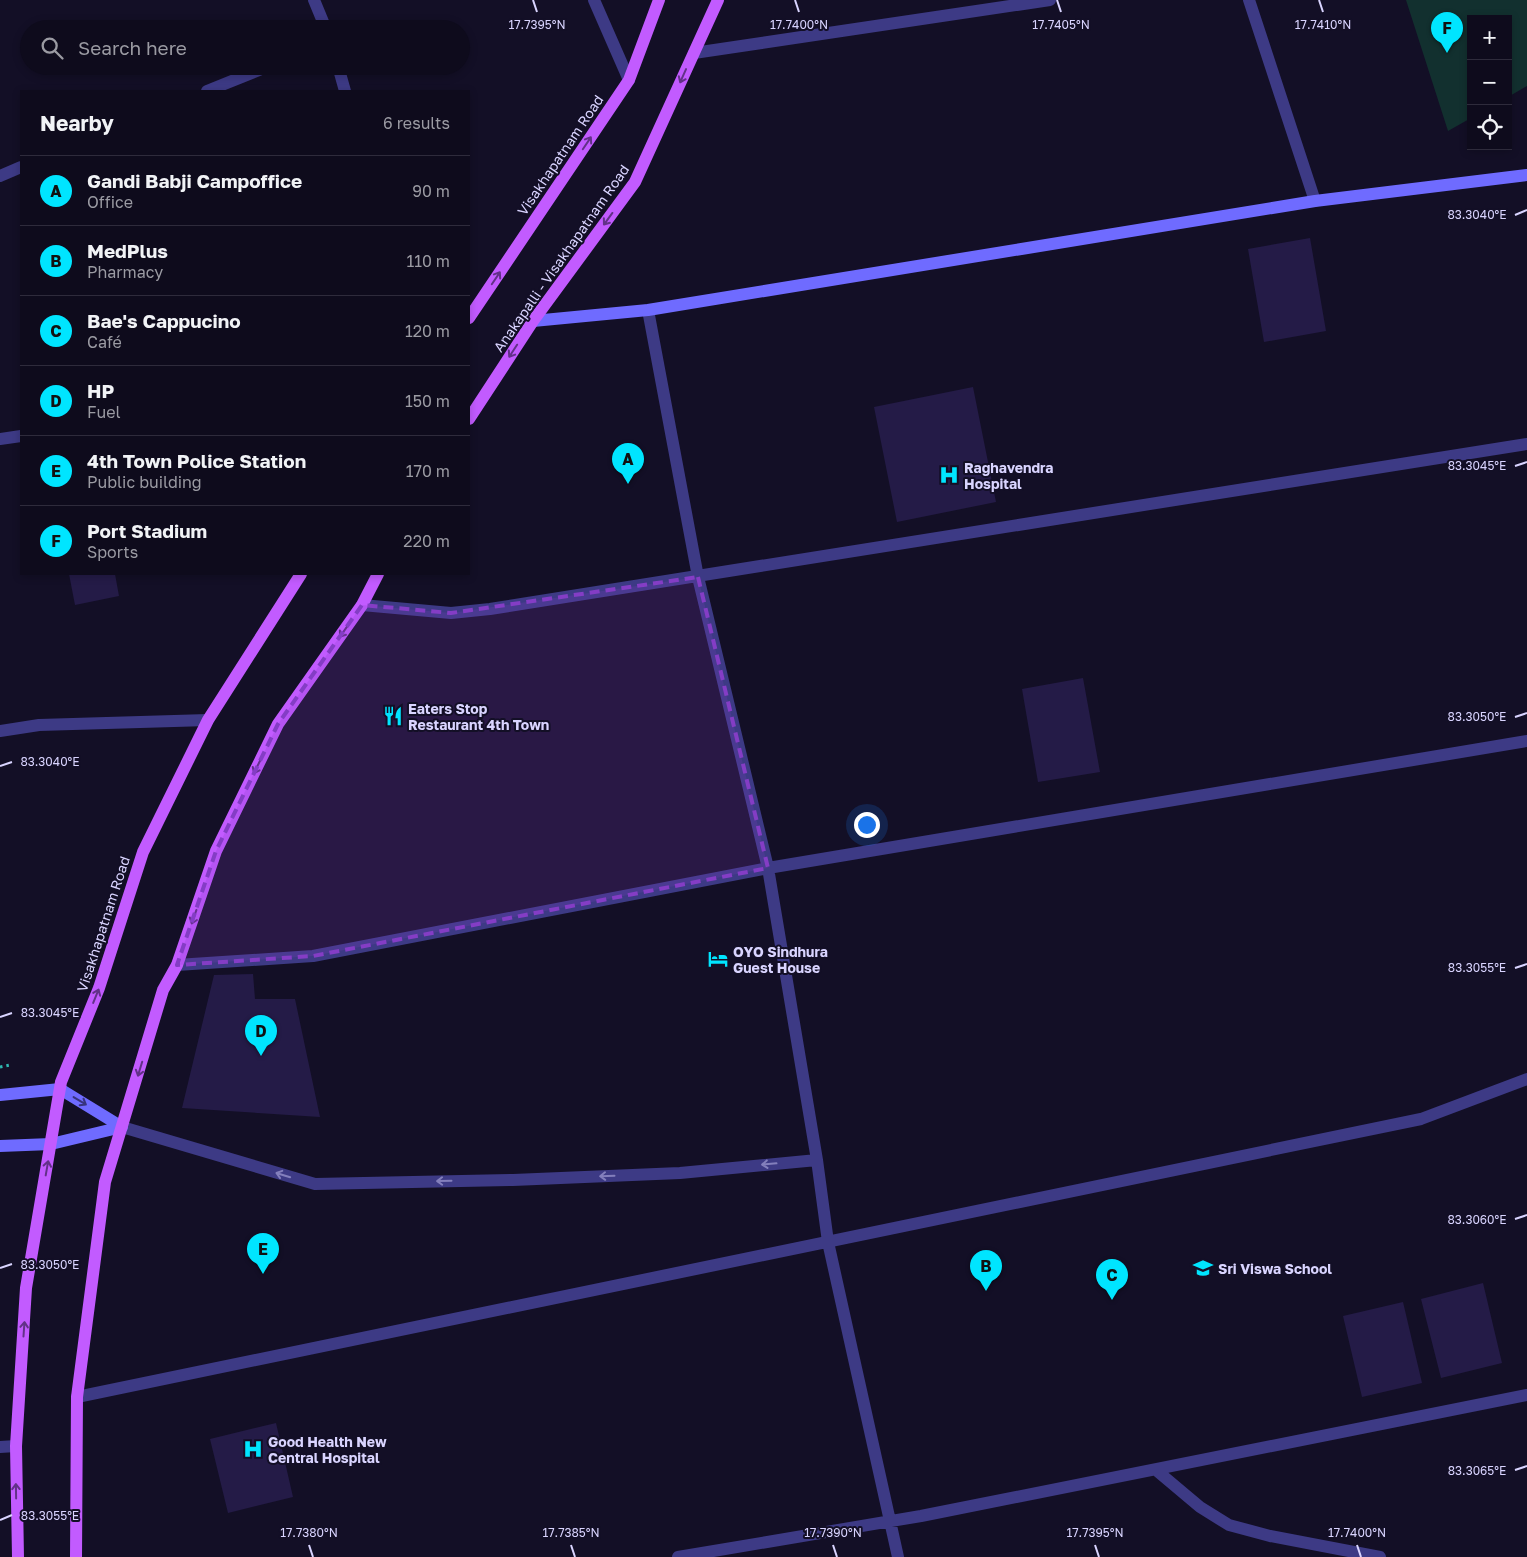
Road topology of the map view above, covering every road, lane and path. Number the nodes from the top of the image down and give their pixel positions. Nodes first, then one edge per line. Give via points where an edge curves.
1 (314, 0) edge
2 (594, 0) edge
3 (659, 0) edge
4 (718, 0) edge
5 (1050, 0) edge
6 (1249, 0) edge
7 (322, 20) edge
8 (694, 53) junction
9 (247, 75) edge
10 (341, 75) edge
11 (629, 80) junction
12 (209, 90) edge
13 (345, 90) edge
14 (20, 167) edge
15 (1527, 175) edge
16 (0, 176) edge
17 (1315, 201) junction
18 (648, 310) junction
19 (470, 317) edge
20 (533, 320) junction
21 (470, 417) edge
22 (20, 436) edge
23 (0, 439) edge
24 (1527, 444) edge
25 (300, 575) edge
26 (377, 575) edge
27 (698, 577) junction
28 (362, 605) junction
29 (208, 720) junction
30 (0, 731) edge
31 (1527, 741) edge
32 (768, 868) junction
33 (177, 965) junction
34 (10, 1065) dead end
35 (0, 1068) edge
36 (1527, 1079) edge
37 (60, 1089) junction
38 (0, 1095) edge
39 (122, 1127) junction
40 (50, 1144) junction
41 (0, 1146) edge
42 (817, 1160) junction
43 (828, 1242) junction
44 (1527, 1395) edge
45 (77, 1397) junction
46 (16, 1446) junction
47 (0, 1447) edge
48 (1156, 1470) junction
49 (891, 1520) junction
50 (18, 1557) edge
51 (76, 1557) edge
52 (678, 1557) edge
53 (898, 1557) edge
54 (1380, 1557) edge

1 - 7 street
2 - 11 street
3 - 11 main road, Visakhapatnam Road
4 - 8 main road, Anakapalli - Visakhapatnam Road
5 - 8 street
6 - 17 street
8 -> 20 main road, Anakapalli - Visakhapatnam Road via 635,182
9 - 12 street
10 - 13 street
19 -> 11 main road, Visakhapatnam Road
14 - 16 street
15 - 17 main road
17 - 18 main road
18 - 20 main road
18 - 27 street
20 -> 21 main road, Anakapalli - Visakhapatnam Road
22 - 23 street
24 - 27 street
25 - 29 main road, Visakhapatnam Road
26 - 28 main road
27 - 28 street via 490,609 451,612
27 - 32 street
28 -> 33 main road via 278,724 216,851
29 - 30 street via 39,725
37 -> 29 main road, Visakhapatnam Road via 99,988 142,852
31 - 32 street
32 - 33 street via 313,956
32 - 42 street
33 -> 39 main road via 163,990
34 - 35 path
36 - 43 street via 1421,1119
37 - 38 main road
37 -> 39 main road
37 - 40 main road, Visakhapatnam Road
39 - 40 main road
42 -> 39 street via 680,1173 315,1184
39 - 45 main road via 105,1182
40 - 41 main road
46 -> 40 main road, Visakhapatnam Road via 26,1288
42 - 43 street
43 - 45 street
43 - 49 street
44 - 48 street
45 - 51 main road
46 - 47 street
50 -> 46 main road, Visakhapatnam Road
48 - 49 street
48 - 54 street via 1200,1507 1229,1525
49 - 52 street
49 - 53 street

